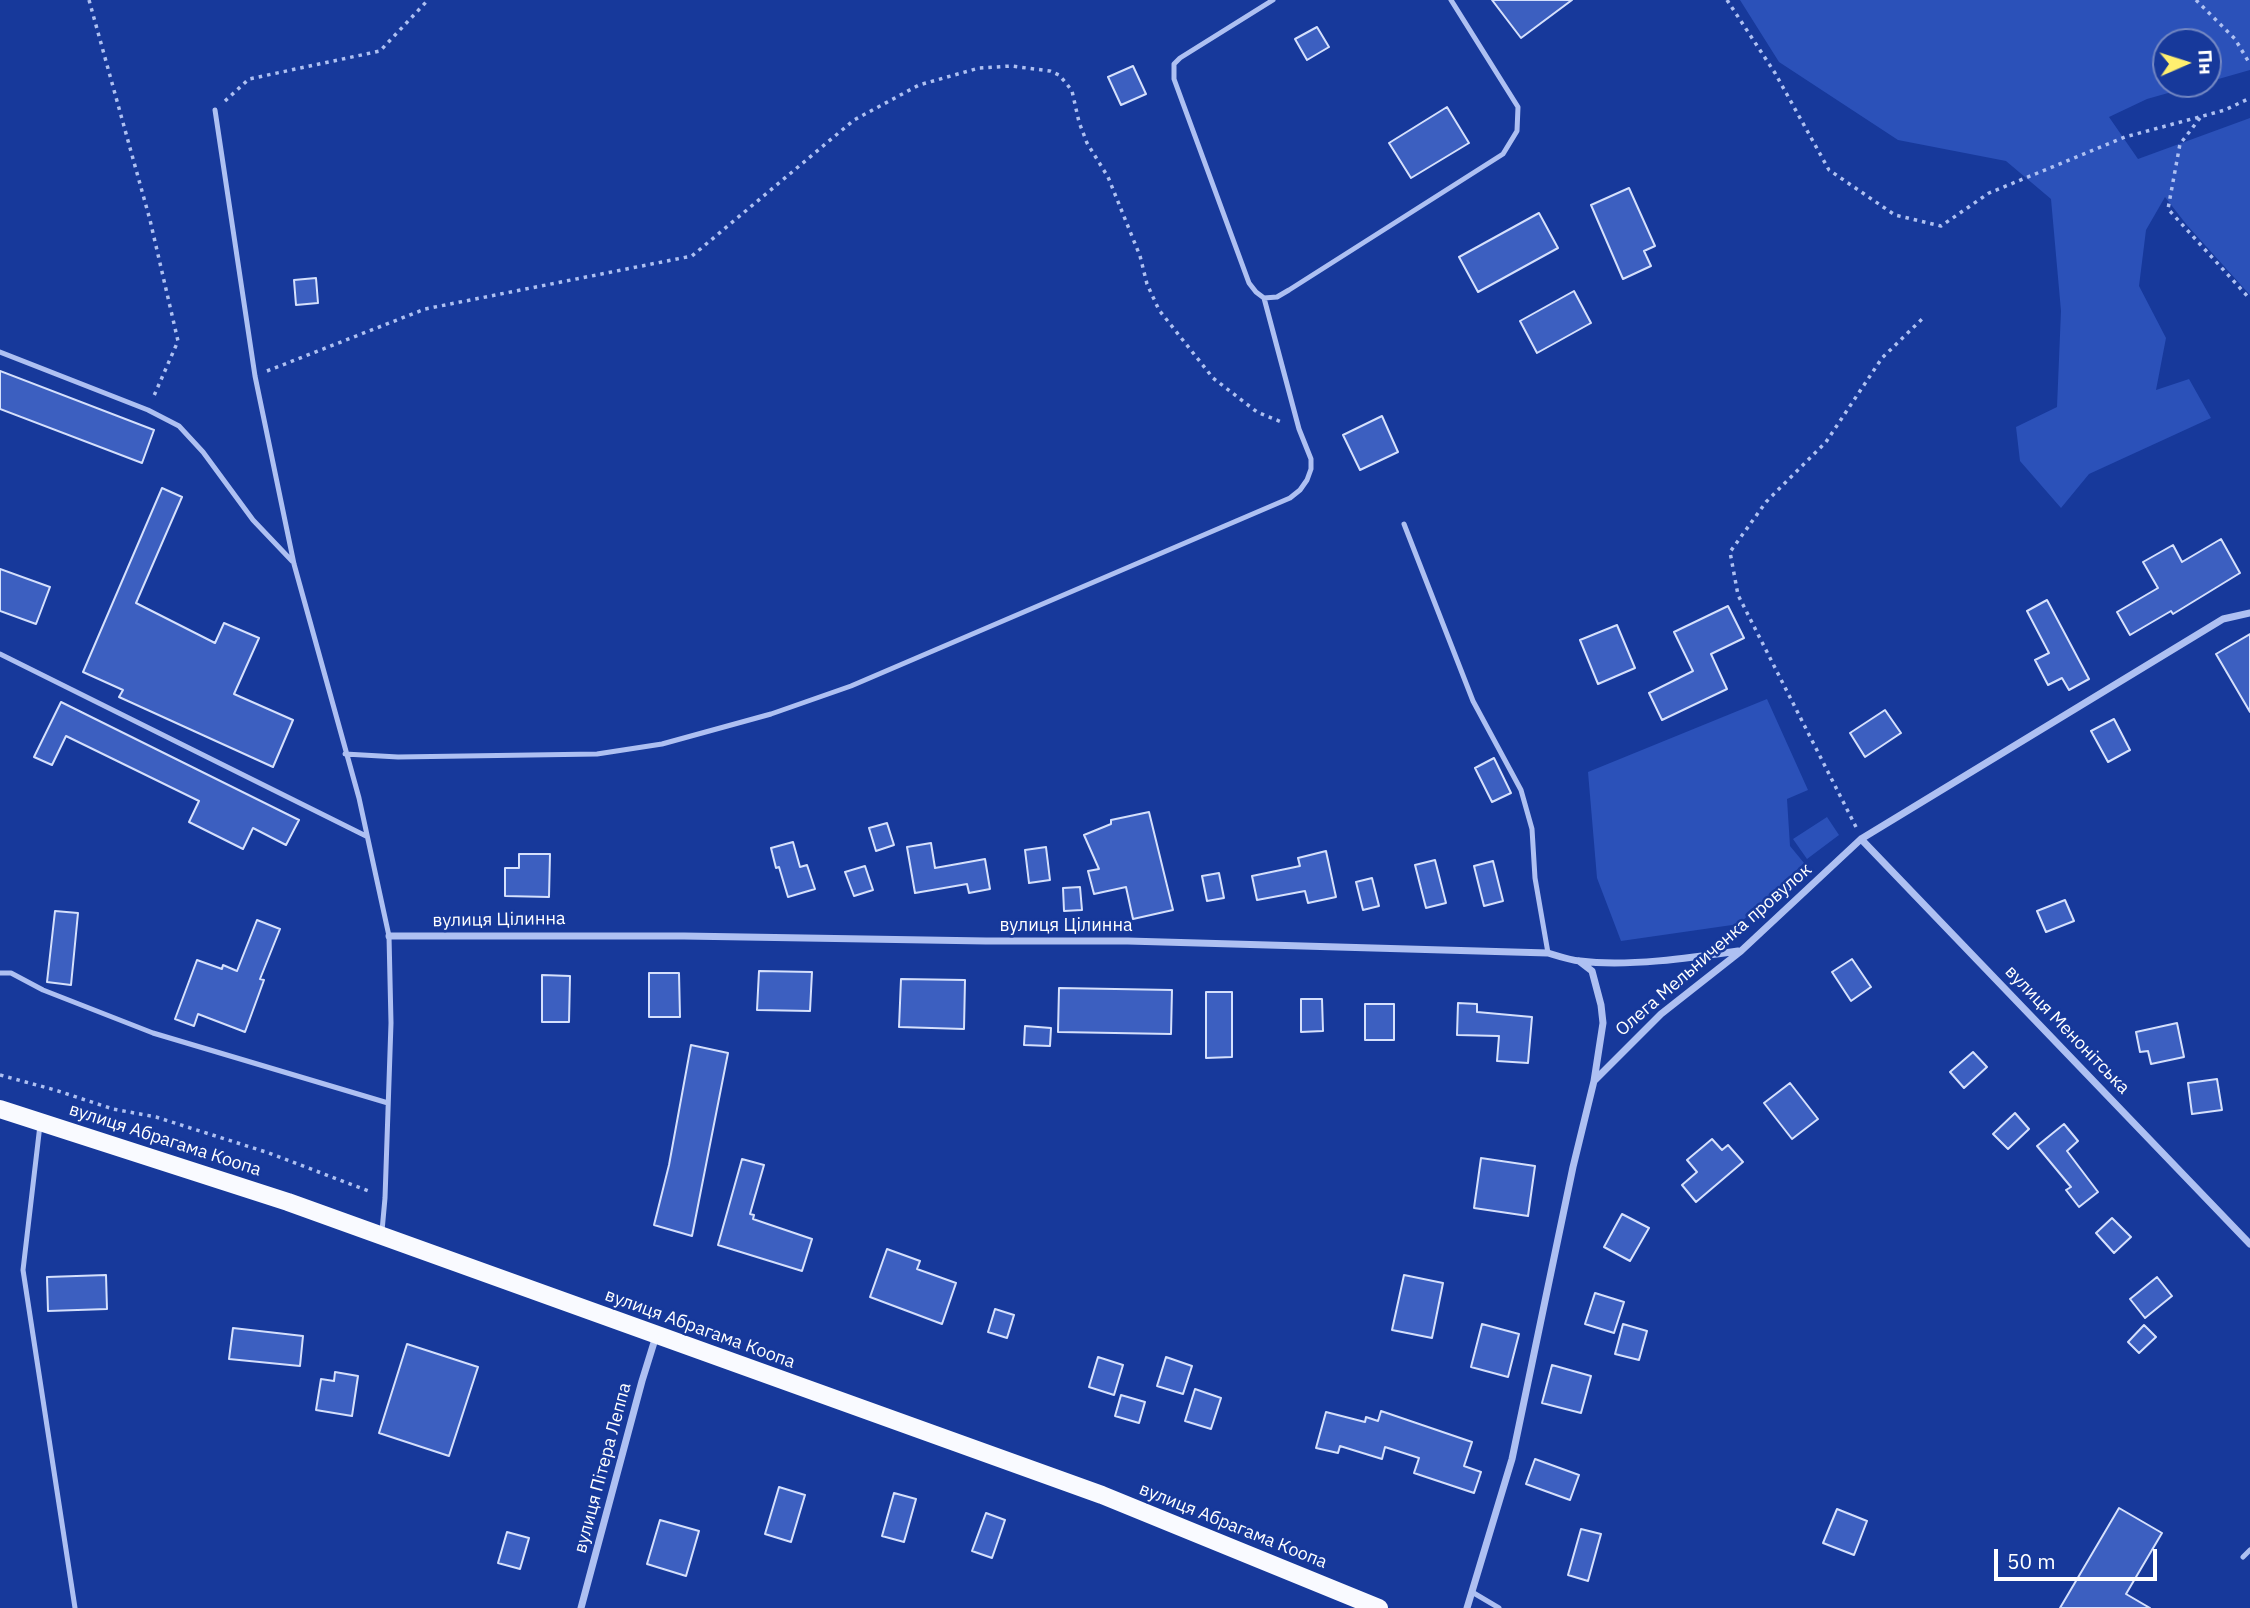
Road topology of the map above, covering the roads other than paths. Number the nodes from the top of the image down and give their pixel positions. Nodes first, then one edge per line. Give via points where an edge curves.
1 (1273, 0) edge
2 (1451, 0) edge
3 (215, 110) road end
4 (1264, 298) junction
5 (0, 352) edge
6 (1404, 524) dead end
7 (294, 564) junction
8 (2250, 612) edge
9 (0, 654) edge
10 (345, 754) junction
11 (366, 836) junction
12 (1861, 839) junction
13 (389, 936) junction
14 (1741, 951) junction
15 (1548, 953) junction
16 (1579, 961) junction
17 (0, 973) edge
18 (1594, 1081) junction
19 (388, 1103) junction
20 (0, 1109) edge
21 (41, 1122) junction
22 (381, 1237) junction
23 (2250, 1244) edge
24 (656, 1336) junction
25 (2250, 1550) edge
26 (2244, 1557) dead end
27 (1472, 1592) junction
28 (75, 1608) edge
29 (582, 1608) edge
30 (1378, 1608) edge
31 (1467, 1608) edge
32 (1499, 1608) edge

1 - 4 lane via 1174,64 1174,79 1250,283
2 - 4 lane via 1518,107 1517,131 1503,154 1289,290
3 - 7 lane via 255,376
4 - 10 lane via 1311,459 1300,490 1290,498 851,686 662,744 597,754
5 - 7 lane via 179,425 253,520
6 - 15 lane via 1473,701 1521,790 1532,830
7 - 10 lane
8 - 12 street, Олега Мельниченка провулок via 2222,620
9 - 11 lane
10 - 11 lane
11 - 13 lane
12 - 14 street, Олега Мельниченка провулок
12 - 23 street, вулиця Менонітська
13 - 15 street, вулиця Цілинна via 1128,941
13 - 19 lane
14 - 16 street, вулиця Цілинна via 1621,962
14 - 18 street, Олега Мельниченка провулок via 1661,1014
15 - 16 street, вулиця Цілинна
16 - 18 street via 1592,971 1601,1005 1603,1023
17 - 19 lane via 11,973 153,1033
18 - 27 street via 1512,1459
19 - 22 lane
20 - 21 main road, вулиця Абрагама Коопа
21 - 22 main road, вулиця Абрагама Коопа
21 - 28 lane via 23,1270
22 - 24 main road, вулиця Абрагама Коопа
24 - 29 street, вулиця Пітера Леппа
24 - 30 main road, вулиця Абрагама Коопа via 1102,1495
25 - 26 lane
27 - 31 street
27 - 32 lane

